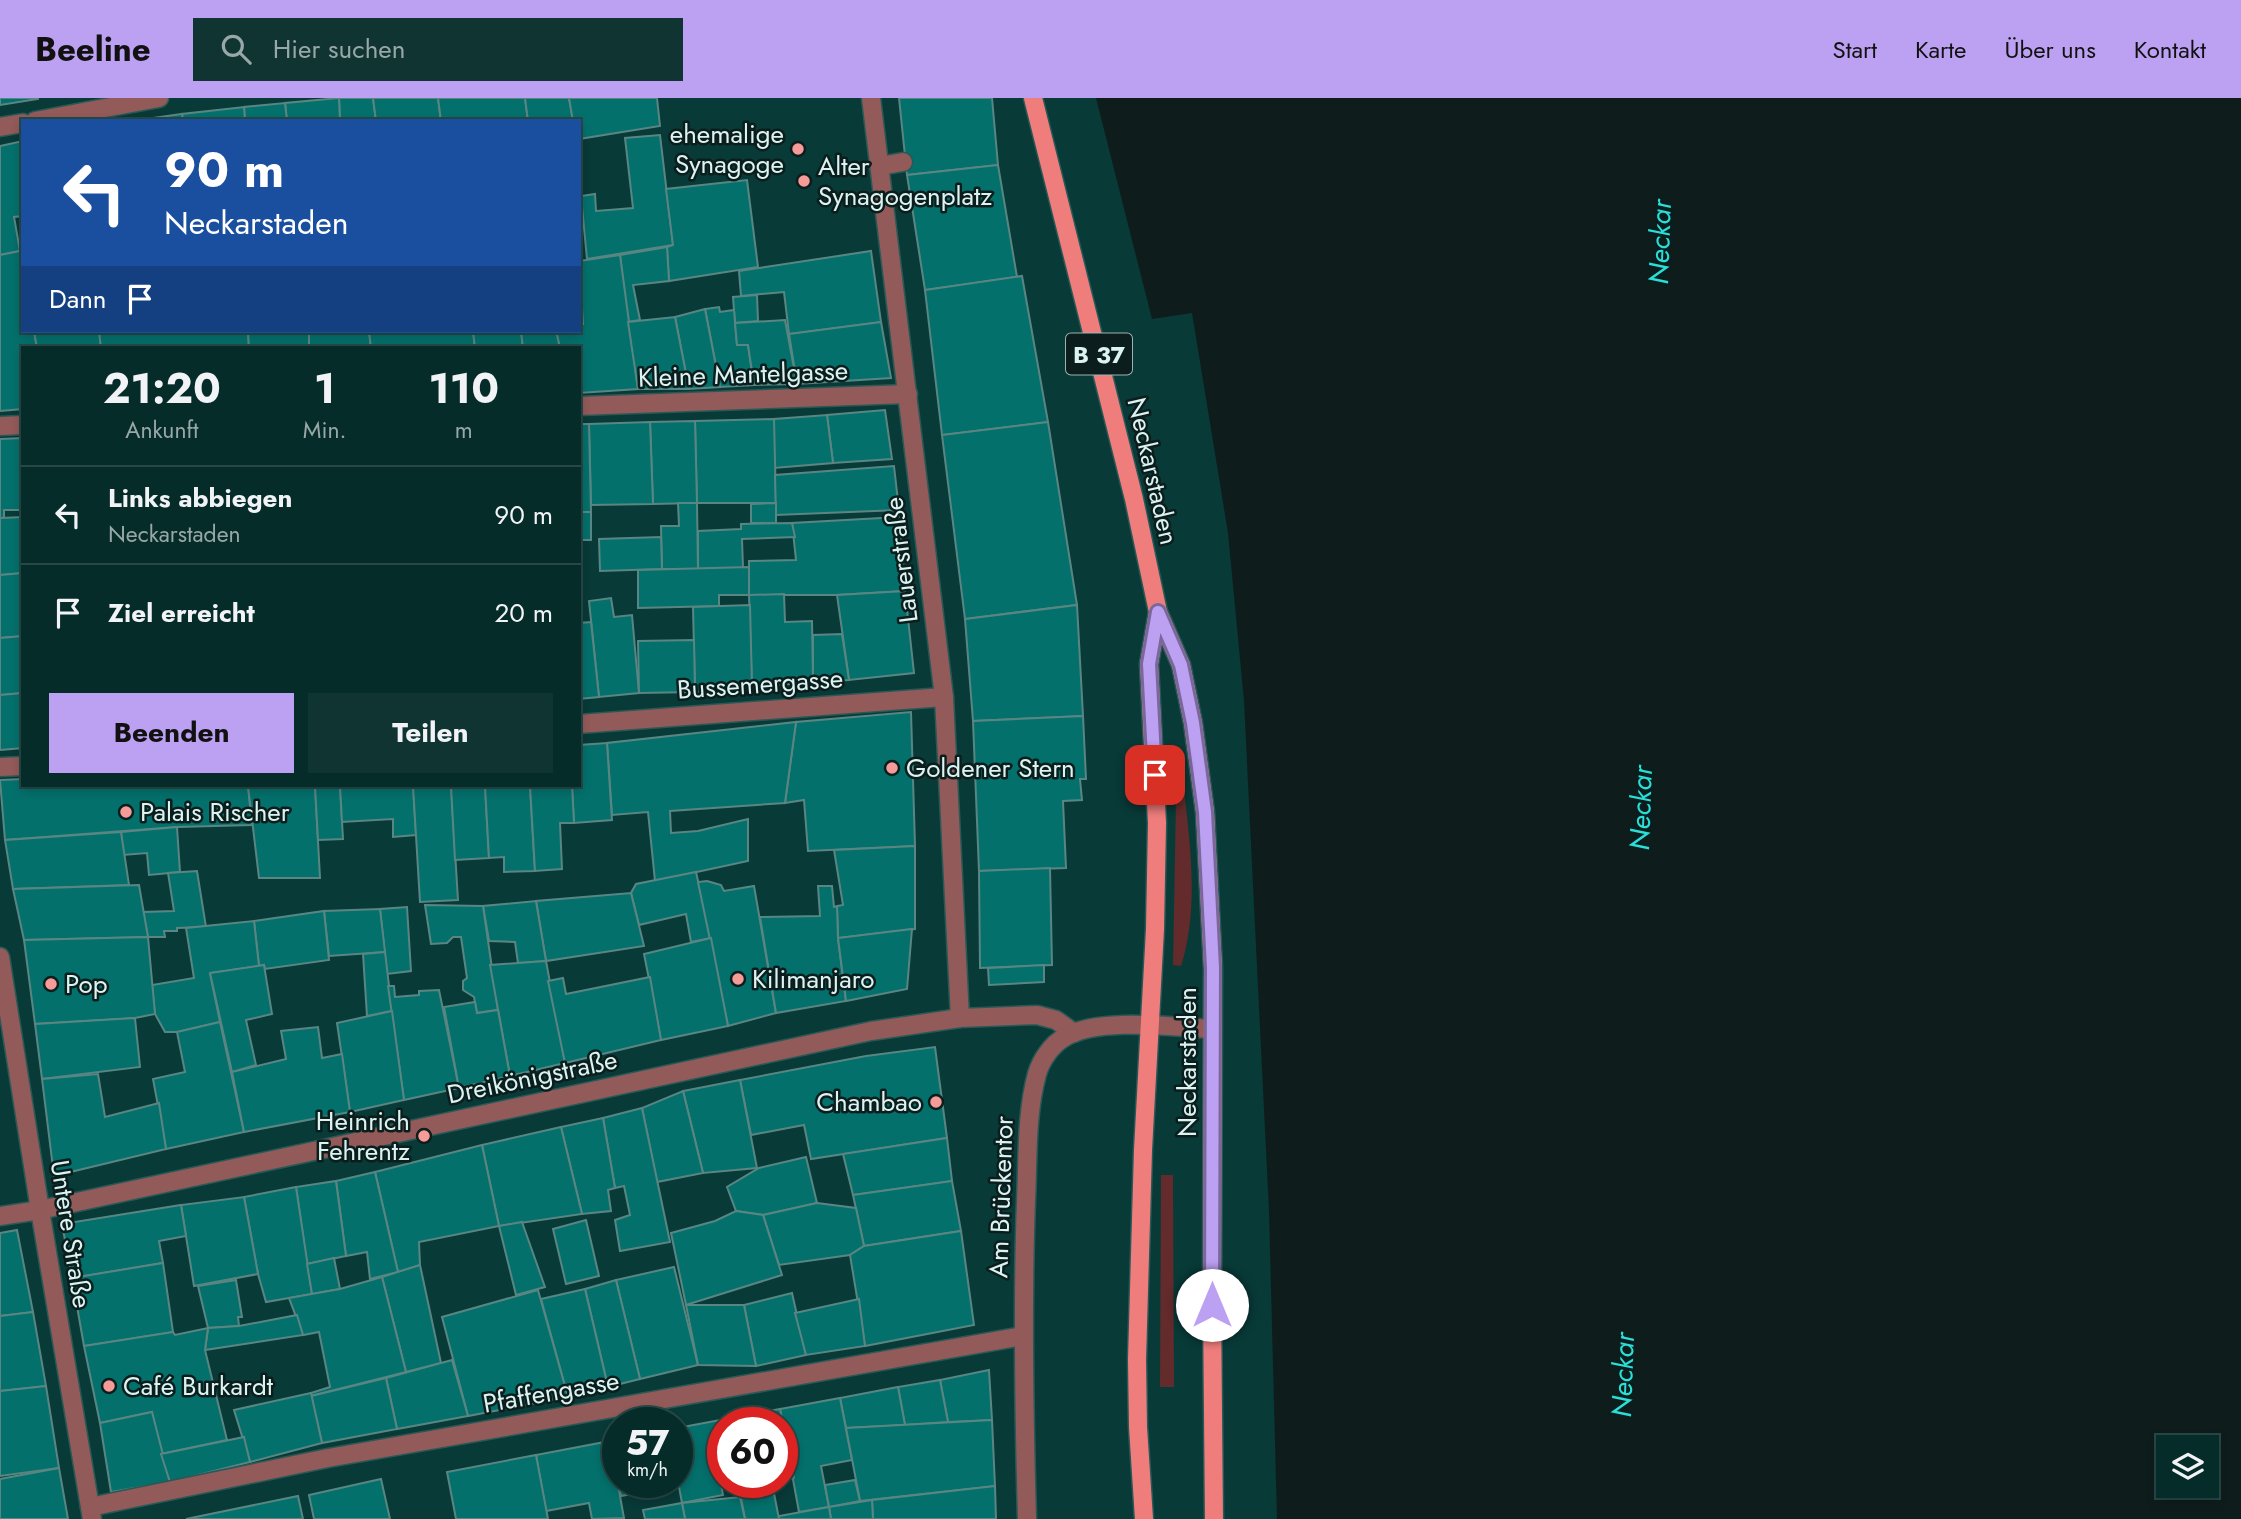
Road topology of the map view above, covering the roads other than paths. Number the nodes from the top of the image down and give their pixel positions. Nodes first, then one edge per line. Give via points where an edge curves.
1 (159, 98) edge
2 (871, 98) edge
3 (1033, 98) edge
4 (46, 119) edge
5 (21, 123) edge
6 (0, 127) edge
7 (903, 162) dead end
8 (880, 166) junction
9 (908, 394) junction
10 (581, 406) edge
11 (21, 425) edge
12 (0, 426) edge
13 (1158, 612) junction
14 (944, 697) junction
15 (581, 724) edge
16 (21, 766) edge
17 (0, 767) edge
18 (0, 957) edge
19 (960, 1018) junction
20 (1149, 1026) junction
21 (1212, 1029) junction
22 (1074, 1032) junction
23 (40, 1210) junction
24 (0, 1216) edge
25 (1023, 1336) junction
26 (91, 1513) edge
27 (1027, 1519) edge
28 (1144, 1519) edge
29 (1214, 1519) edge

1 - 4 street
2 - 8 street, Lauerstraße
3 - 13 main road, Neckarstaden / B 37
5 - 6 street
7 - 8 street
8 - 9 street, Lauerstraße
9 - 10 street, Kleine Mantelgasse
9 - 14 street, Lauerstraße
11 - 12 street
13 - 20 main road, Neckarstaden / B 37 via 1149,664 1157,823
13 - 21 main road, Neckarstaden / B 37 via 1181,665 1205,812
14 - 15 street, Bussemergasse
14 - 19 street, Lauerstraße
16 - 17 street
18 - 23 street, Untere Straße
19 - 22 street, Dreikönigstraße via 1038,1015
19 - 23 street, Dreikönigstraße via 871,1031
20 - 21 street
20 - 22 street
20 - 28 main road, Neckarstaden / B 37 via 1138,1360
21 - 29 main road, Neckarstaden / B 37
22 - 25 street, Am Brückentor via 1045,1057 1032,1094
23 - 24 street, Dreikönigstraße
23 - 26 street, Untere Straße
25 - 26 street, Pfaffengasse via 328,1458
25 - 27 street, Am Brückentor

